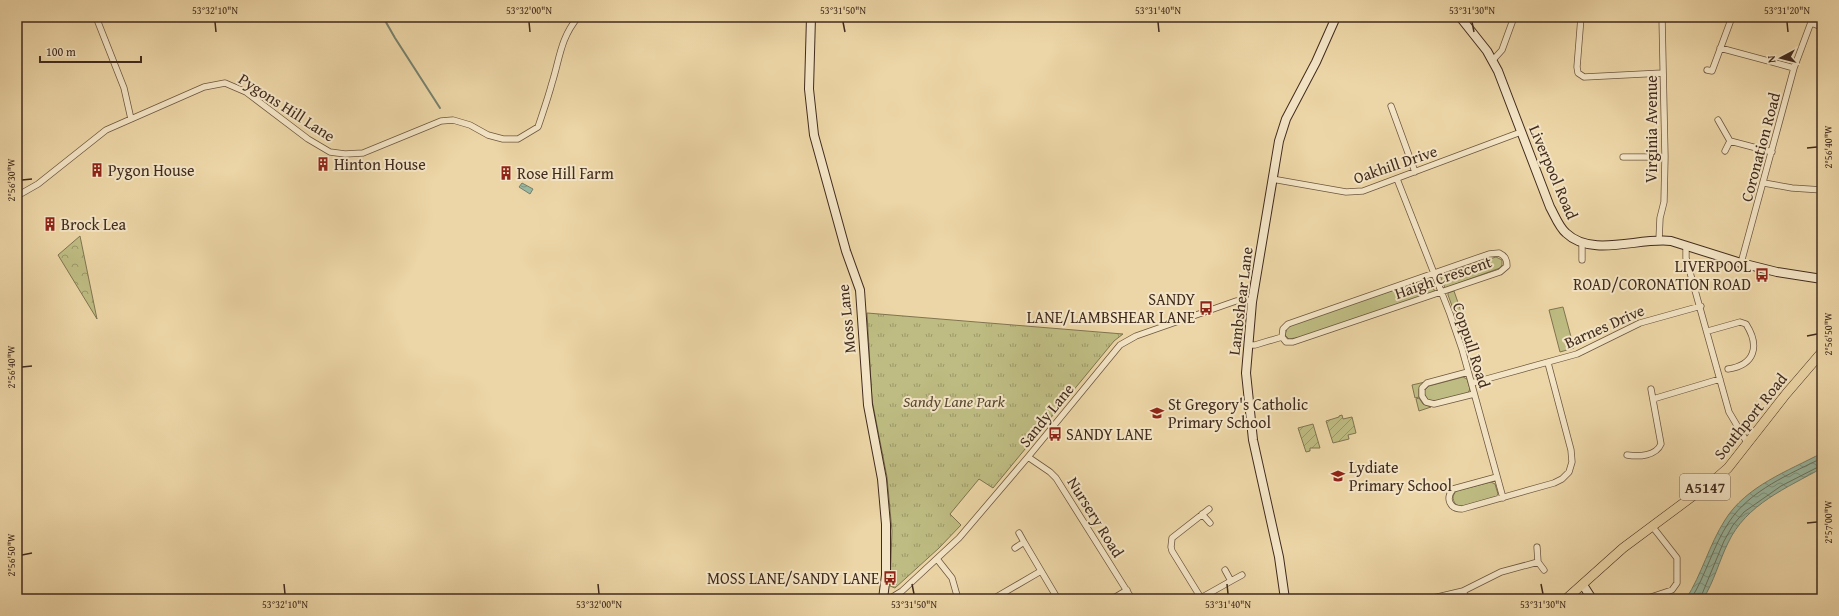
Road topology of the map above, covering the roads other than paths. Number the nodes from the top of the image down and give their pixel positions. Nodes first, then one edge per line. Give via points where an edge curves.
1 (96, 17) edge
2 (578, 17) edge
3 (811, 17) edge
4 (1336, 17) edge
5 (1460, 17) edge
6 (1514, 17) edge
7 (1581, 17) edge
8 (1662, 17) edge
9 (1732, 17) edge
10 (1813, 17) edge
11 (1811, 23) junction
12 (1822, 26) edge
13 (1720, 48) junction
14 (1493, 60) junction
15 (1794, 68) junction
16 (1707, 70) dead end
17 (1663, 73) junction
18 (1391, 106) dead end
19 (131, 119) junction
20 (1718, 120) dead end
21 (1522, 132) junction
22 (1730, 141) junction
23 (1725, 151) dead end
24 (1772, 152) junction
25 (1623, 157) dead end
26 (1665, 157) junction
27 (1415, 172) junction
28 (1397, 179) junction
29 (1272, 180) junction
30 (1764, 183) junction
31 (1822, 190) edge
32 (17, 196) edge
33 (1659, 240) junction
34 (1582, 243) junction
35 (1686, 245) junction
36 (1582, 260) dead end
37 (1741, 263) junction
38 (1434, 274) junction
39 (1822, 279) edge
40 (1441, 292) junction
41 (1253, 300) junction
42 (1701, 306) junction
43 (1708, 331) junction
44 (1282, 337) junction
45 (1248, 345) junction
46 (1822, 352) edge
47 (1548, 363) junction
48 (1728, 369) dead end
49 (1468, 372) junction
50 (1720, 379) junction
51 (1472, 383) junction
52 (1651, 389) dead end
53 (1474, 394) junction
54 (1653, 399) junction
55 (1748, 444) junction
56 (1627, 455) dead end
57 (1028, 457) junction
58 (1497, 477) junction
59 (1503, 498) junction
60 (1209, 509) dead end
61 (1202, 514) junction
62 (1210, 523) dead end
63 (1652, 526) junction
64 (1019, 534) dead end
65 (1024, 542) junction
66 (1537, 547) dead end
67 (1015, 548) dead end
68 (937, 558) junction
69 (1538, 562) junction
70 (1041, 570) junction
71 (1225, 570) dead end
72 (1544, 570) dead end
73 (1242, 575) dead end
74 (1231, 581) junction
75 (1583, 585) junction
76 (1127, 590) junction
77 (1463, 591) junction
78 (1056, 596) dead end
79 (1200, 598) edge
80 (883, 599) edge
81 (889, 599) edge
82 (958, 599) edge
83 (993, 599) edge
84 (1112, 599) edge
85 (1132, 599) edge
86 (1285, 599) edge
87 (1429, 599) edge
88 (1467, 599) edge
89 (1566, 599) edge
90 (1592, 599) edge
91 (1645, 599) edge

1 - 19 street via 124,88
2 - 19 street, Pygons Hill Lane via 560,47 553,82 538,127 518,139 488,135 470,125 453,120 436,123 363,153 330,152 297,131 246,92 225,83 204,87
3 - 80 street, Moss Lane via 809,89 814,135 846,251 860,290 868,405 884,501 887,558
4 - 29 street, Lambshear Lane via 1286,119
5 - 14 street, Liverpool Road
6 - 14 street via 1502,50
7 - 17 street via 1578,73 1584,77
8 - 17 street, Virginia Avenue
9 - 13 street
10 - 11 street, Coronation Road
11 - 12 street
11 - 15 street, Coronation Road
13 - 15 street
13 - 16 street via 1712,71
14 - 21 street, Liverpool Road
15 - 24 street, Coronation Road
17 - 26 street, Virginia Avenue
18 - 27 street
19 - 32 street, Pygons Hill Lane via 106,130 38,184
20 - 22 street
21 - 27 street, Oakhill Drive
21 - 34 street, Liverpool Road via 1550,207 1566,233
22 - 23 street
22 - 24 street
24 - 30 street, Coronation Road
25 - 26 street
26 - 33 street, Virginia Avenue via 1664,202 1659,224
27 - 28 street, Oakhill Drive
28 - 29 street, Oakhill Drive via 1352,193
28 - 38 street, Coppull Road
29 - 41 street, Lambshear Lane
30 - 31 street
30 - 37 street, Coronation Road
33 - 34 street, Liverpool Road via 1602,245
33 - 35 street, Liverpool Road
34 - 36 street
35 - 37 street, Liverpool Road
35 - 42 street via 1686,258
37 - 39 street, Liverpool Road
38 - 40 street, Coppull Road
38 - 40 street, Haigh Crescent via 1489,254 1499,253 1506,258 1507,266 1500,272
38 - 44 street, Haigh Crescent via 1288,324 1282,329
40 - 44 street, Haigh Crescent via 1293,342 1286,342
40 - 49 street, Coppull Road
41 - 45 street, Lambshear Lane
41 - 57 street, Sandy Lane via 1236,301 1125,342 1115,350
42 - 43 street
42 - 47 street, Barnes Drive via 1640,323 1585,351
43 - 48 street via 1740,322 1749,328 1754,348 1752,356 1736,368
43 - 50 street
44 - 45 street, Haigh Crescent
45 - 86 street, Lambshear Lane via 1246,373 1252,440 1279,557
46 - 55 main road, Southport Road / A5147
47 - 51 street, Barnes Drive
47 - 59 street via 1571,450 1571,467 1566,476 1558,481
49 - 51 street, Coppull Road
49 - 53 street via 1427,383 1422,388 1422,396 1426,402 1434,404
50 - 54 street
50 - 55 street via 1729,412
51 - 53 street, Coppull Road
52 - 54 street
53 - 58 street, Coppull Road
54 - 56 street via 1661,439 1659,448 1648,454
55 - 63 main road, Southport Road / A5147 via 1721,474
57 - 68 street, Sandy Lane via 959,538
57 - 76 street, Nursery Road via 1056,478
58 - 59 street, Coppull Road
58 - 59 street via 1456,488 1450,494 1449,501 1453,507 1462,509
60 - 61 street
61 - 62 street
61 - 79 street via 1172,538 1171,542 1172,551
63 - 75 main road, Southport Road / A5147 via 1623,548
63 - 91 street via 1677,558 1677,584 1672,590
64 - 65 street
65 - 67 street
65 - 70 street
66 - 69 street
68 - 81 street, Sandy Lane via 902,591
68 - 82 street via 952,578
69 - 72 street
69 - 77 street via 1501,572
70 - 78 street
70 - 83 street
71 - 74 street
73 - 74 street
74 - 79 street
75 - 89 main road, Southport Road / A5147
75 - 90 street
76 - 84 street
76 - 85 street, Nursery Road
77 - 87 street
77 - 88 street

